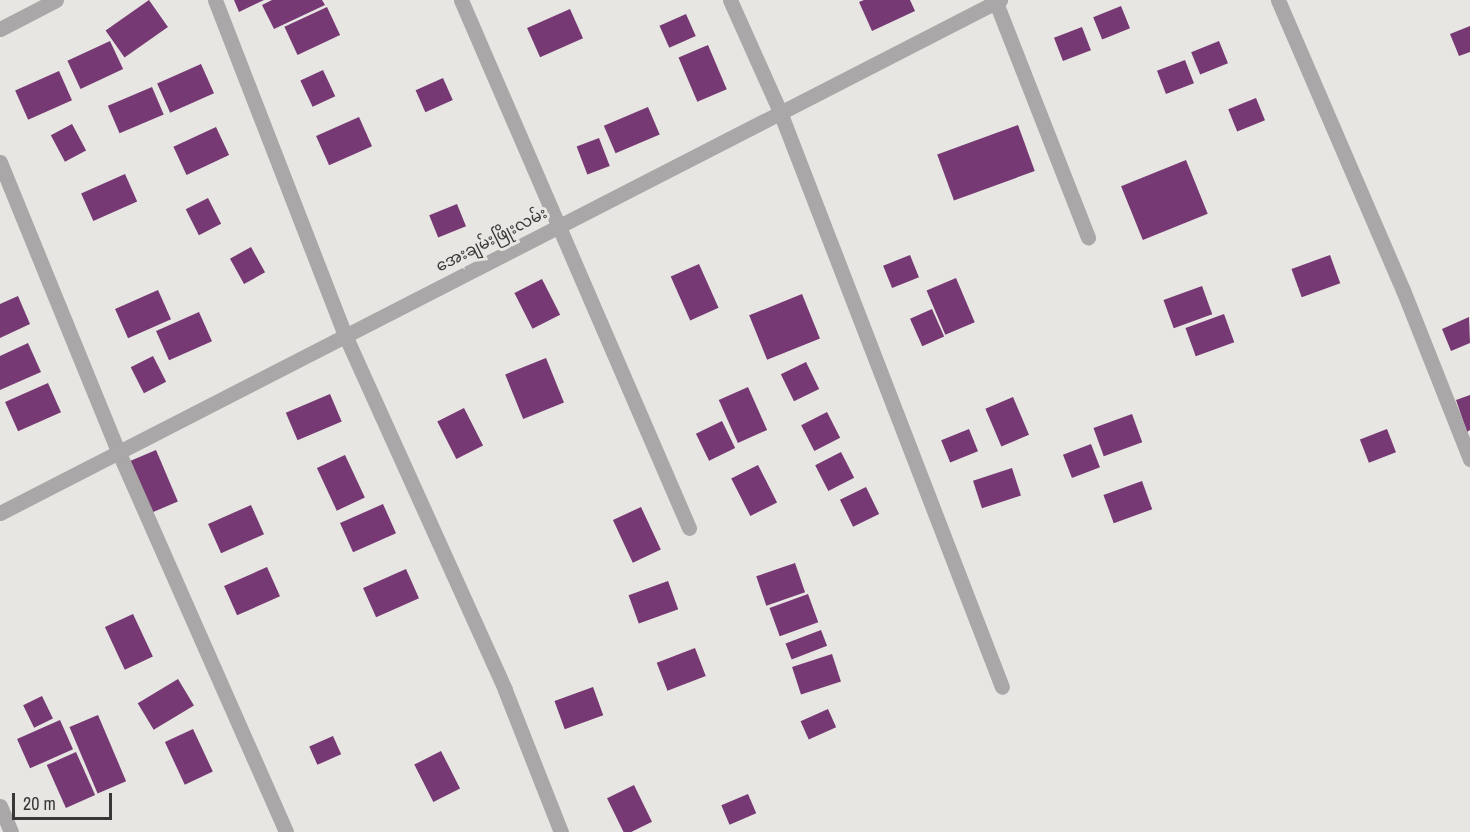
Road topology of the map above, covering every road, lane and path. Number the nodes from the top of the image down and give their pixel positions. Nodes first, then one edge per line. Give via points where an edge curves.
1 (56, 0) edge
2 (215, 0) edge
3 (461, 0) edge
4 (730, 0) edge
5 (1278, 0) edge
6 (997, 1) edge
7 (0, 29) edge
8 (780, 112) junction
9 (0, 162) edge
10 (559, 225) junction
11 (1088, 237) dead end
12 (345, 334) junction
13 (118, 453) junction
14 (1470, 459) edge
15 (0, 513) edge
16 (689, 528) dead end
17 (1002, 687) dead end
18 (0, 806) edge
19 (11, 832) edge
20 (286, 832) edge
21 (561, 832) edge

1 - 7 street
2 - 12 street
3 - 10 street
4 - 8 street
5 - 14 street via 1403,290
6 - 8 street, အေးချမ်းဖြိုးလမ်း
6 - 11 street
8 - 10 street, အေးချမ်းဖြိုးလမ်း
8 - 17 street
9 - 13 street
10 - 12 street, အေးချမ်းဖြိုးလမ်း
10 - 16 street
12 - 13 street, အေးချမ်းဖြိုးလမ်း
12 - 21 street via 506,690
13 - 15 street, အေးချမ်းဖြိုးလမ်း
13 - 20 street
18 - 19 street

